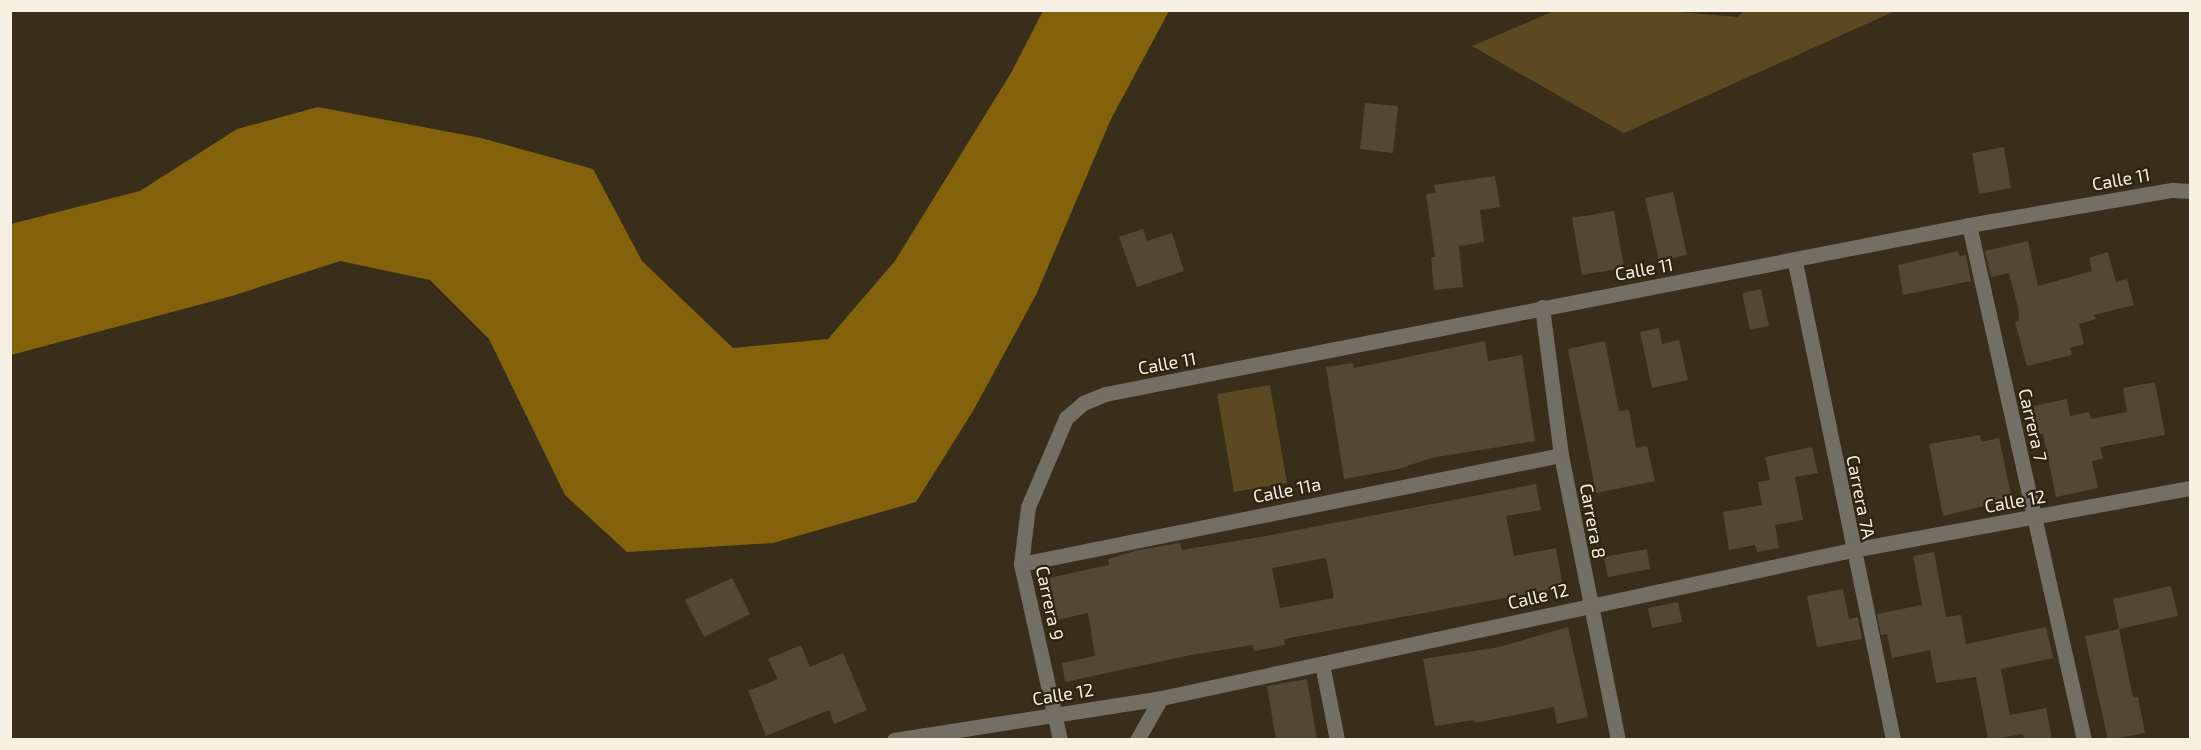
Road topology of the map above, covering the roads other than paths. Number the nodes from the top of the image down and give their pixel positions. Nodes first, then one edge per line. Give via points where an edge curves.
1 (2190, 191) edge
2 (1969, 225) junction
3 (1795, 262) junction
4 (1542, 307) junction
5 (1105, 394) joint
6 (1561, 455) junction
7 (2190, 488) edge
8 (2033, 517) junction
9 (1852, 550) junction
10 (1021, 564) junction
11 (1588, 605) junction
12 (1322, 664) junction
13 (1161, 698) junction
14 (1055, 716) junction
15 (894, 740) edge
16 (1060, 740) edge
17 (1137, 740) edge
18 (1337, 740) edge
19 (1618, 740) edge
20 (1893, 740) edge
21 (2084, 740) edge

1 - 2 street, Calle 11 via 2172,190
2 - 3 street, Calle 11
2 - 8 street, Carrera 7
3 - 4 street, Calle 11
3 - 9 street, Carrera 7A
4 - 5 street, Calle 11
4 - 6 street, Carrera 8
5 - 10 street, Carrera 9 via 1083,403 1066,418 1028,507
6 - 10 street, Calle 11a
6 - 11 street, Carrera 8
7 - 8 street, Calle 12
8 - 9 street, Calle 12
8 - 21 street, Carrera 7
9 - 11 street, Calle 12
9 - 20 street, Carrera 7A
10 - 14 street, Carrera 9
11 - 12 street, Calle 12
11 - 19 street, Carrera 8
12 - 13 street, Calle 12
12 - 18 street
13 - 14 street, Calle 12
13 - 17 street
14 - 15 street, Calle 12
14 - 16 street, Carrera 9

